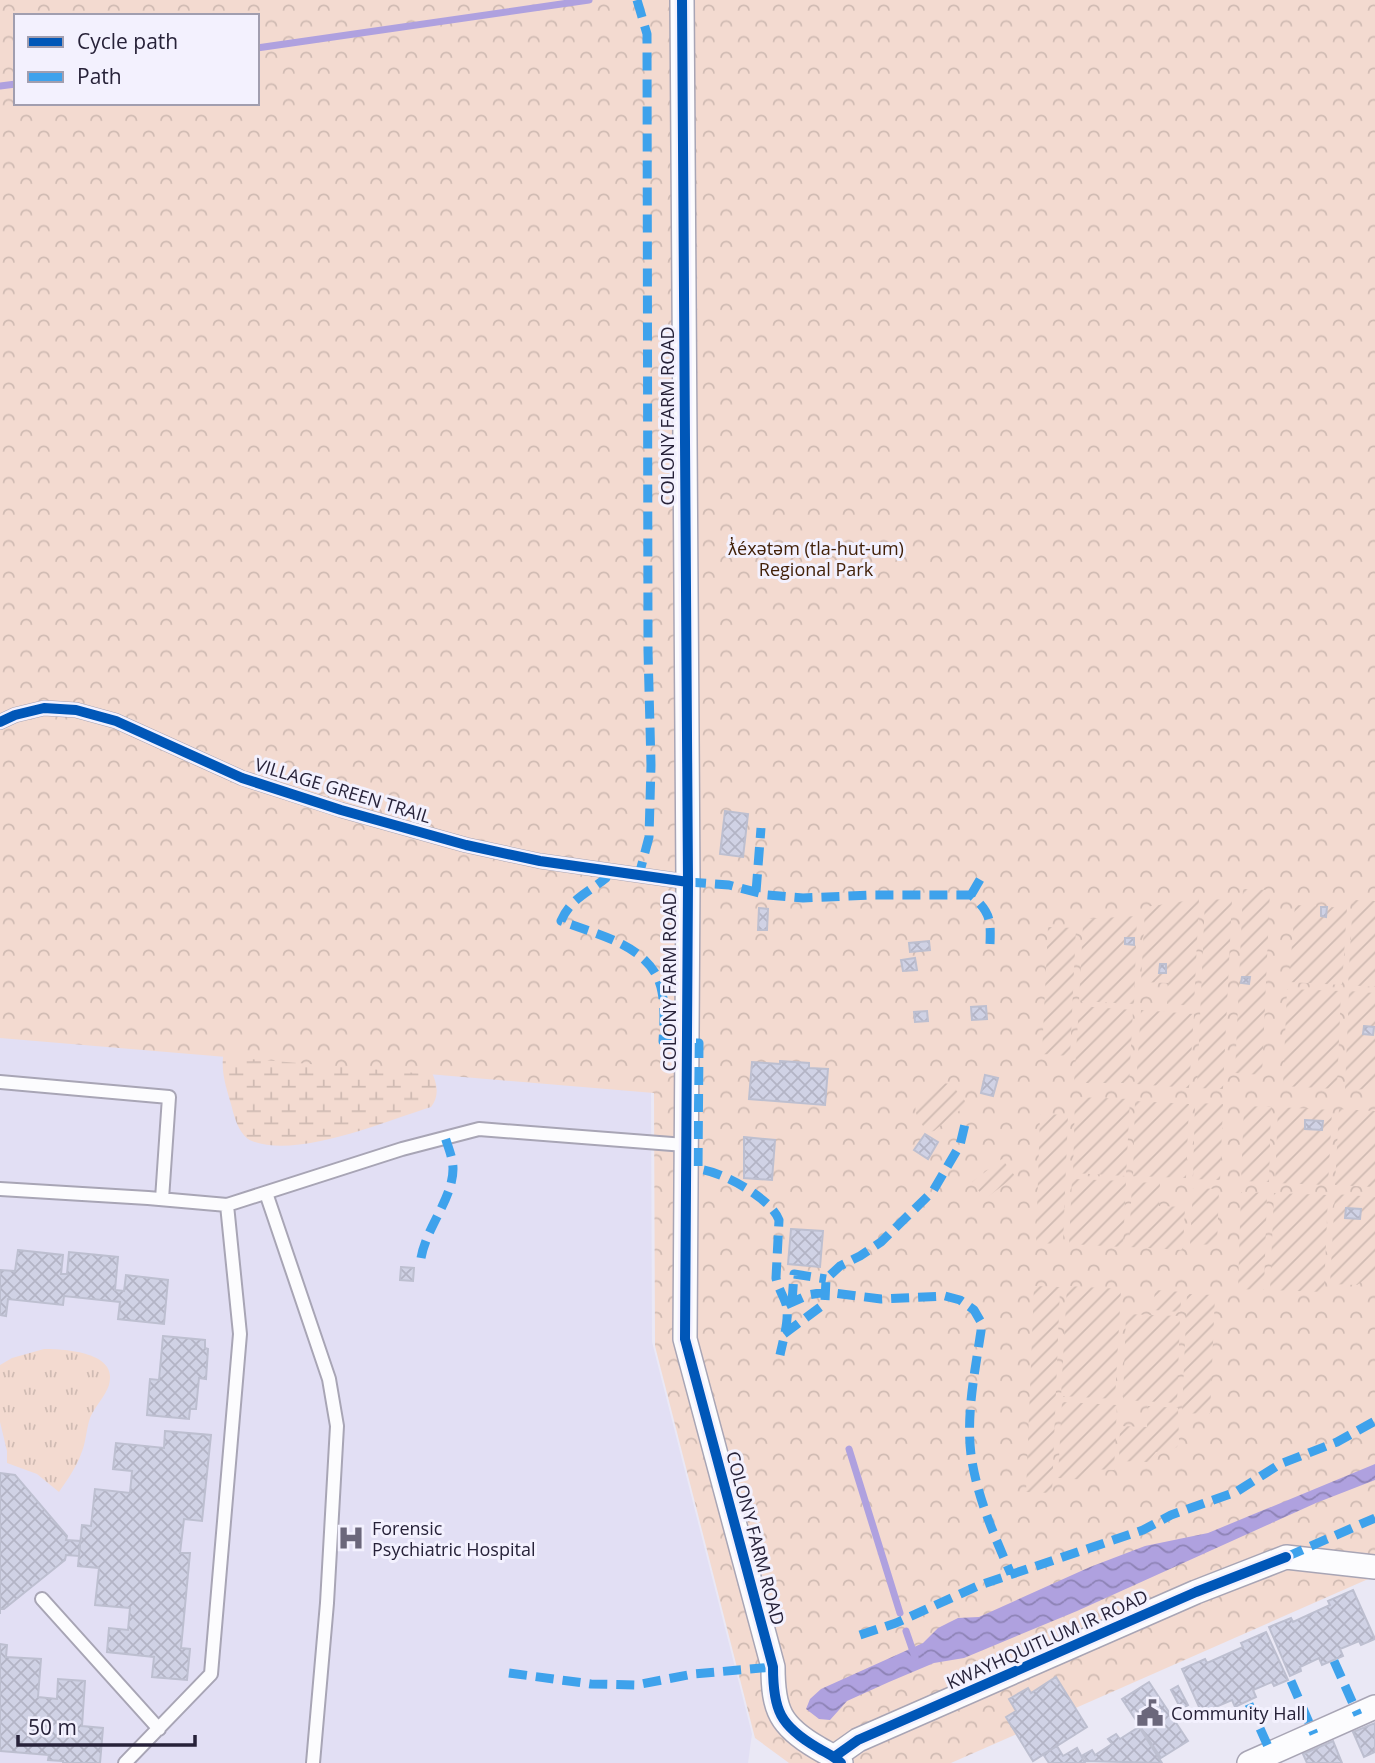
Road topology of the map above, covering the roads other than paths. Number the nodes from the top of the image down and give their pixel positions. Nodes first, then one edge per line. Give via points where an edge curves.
1 (682, 0) edge
2 (0, 722) edge
3 (688, 882) junction
4 (0, 1082) edge
5 (685, 1145) junction
6 (0, 1189) edge
7 (265, 1193) junction
8 (162, 1199) junction
9 (228, 1205) junction
10 (1375, 1567) edge
11 (42, 1599) dead end
12 (1375, 1707) edge
13 (159, 1729) junction
14 (838, 1760) edge
15 (125, 1763) edge
16 (313, 1763) edge
17 (1249, 1763) edge

1 - 3 street, COLONY FARM ROAD
2 - 3 lane, VILLAGE GREEN TRAIL via 44,708 76,710 116,722 242,778 366,818 540,861
3 - 5 street, COLONY FARM ROAD
4 - 8 lane via 169,1097
5 - 7 lane via 479,1129
5 - 14 street, COLONY FARM ROAD via 685,1339 773,1667 780,1716 800,1737
6 - 8 lane
7 - 9 lane
7 - 16 lane via 329,1379 337,1426
8 - 9 lane
9 - 13 lane via 240,1334 211,1674
10 - 14 street, KWAYHQUITLUM IR ROAD via 1286,1558 1196,1592 858,1740
11 - 13 lane
12 - 17 street
13 - 15 lane

